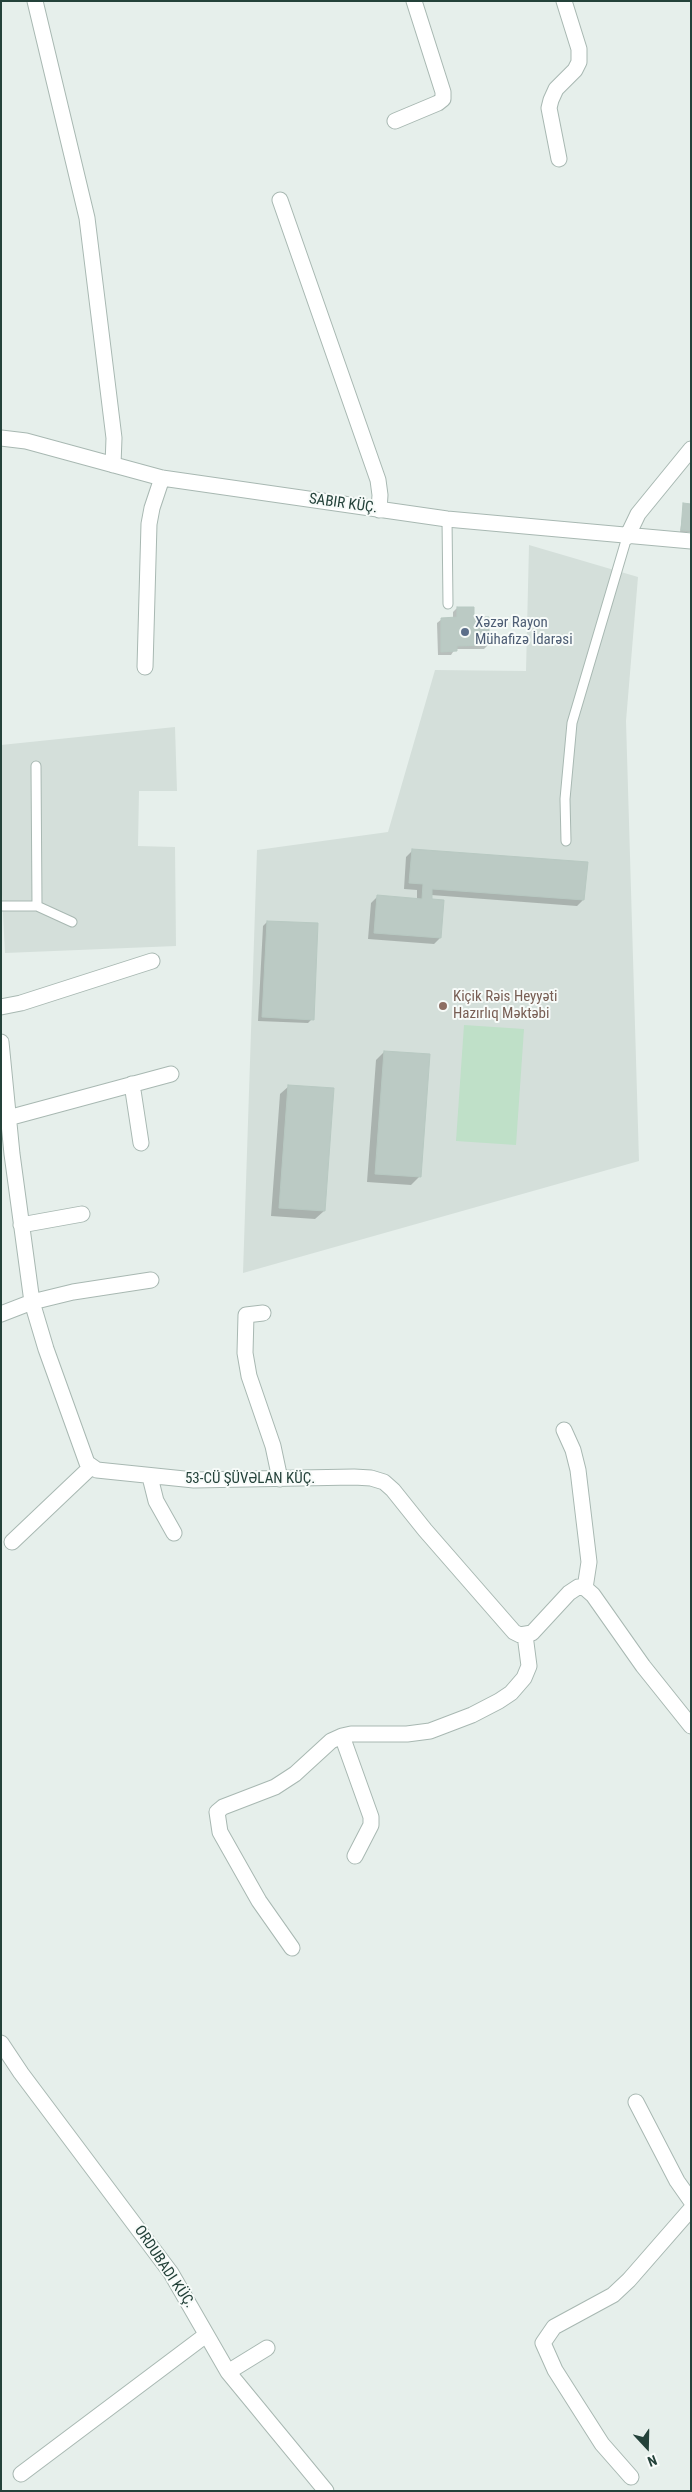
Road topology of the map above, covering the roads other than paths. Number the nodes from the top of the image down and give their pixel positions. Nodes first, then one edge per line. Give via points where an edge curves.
1 (35, 1) edge
2 (414, 1) edge
3 (564, 1) edge
4 (394, 121) dead end
5 (559, 159) dead end
6 (280, 200) dead end
7 (1, 438) edge
8 (691, 448) edge
9 (113, 465) junction
10 (162, 478) junction
11 (379, 510) junction
12 (447, 519) junction
13 (627, 537) junction
14 (691, 541) edge
15 (448, 604) dead end
16 (145, 667) dead end
17 (36, 766) dead end
18 (566, 841) dead end
19 (1, 906) edge
20 (37, 906) junction
21 (72, 922) dead end
22 (152, 961) dead end
23 (1, 1006) edge
24 (1, 1042) edge
25 (171, 1074) dead end
26 (132, 1084) junction
27 (8, 1118) junction
28 (141, 1143) dead end
29 (82, 1214) dead end
30 (21, 1226) junction
31 (151, 1280) dead end
32 (32, 1302) junction
33 (263, 1313) dead end
34 (1, 1314) edge
35 (564, 1430) dead end
36 (91, 1467) junction
37 (150, 1477) junction
38 (280, 1479) junction
39 (174, 1533) dead end
40 (12, 1542) dead end
41 (585, 1588) junction
42 (525, 1635) junction
43 (691, 1726) edge
44 (342, 1736) junction
45 (354, 1856) dead end
46 (292, 1948) dead end
47 (1, 2043) edge
48 (636, 2102) dead end
49 (691, 2201) edge
50 (691, 2209) edge
51 (206, 2335) junction
52 (267, 2348) dead end
53 (228, 2372) junction
54 (21, 2474) dead end
55 (632, 2477) dead end
56 (326, 2491) edge

1 - 9 street via 87,218 114,438
2 - 4 street via 443,99
3 - 5 street via 579,49 579,62 576,70 556,89 549,108
6 - 11 street via 378,480
7 - 9 street, SABIR KÜÇ. via 26,441
8 - 13 street via 642,508
9 - 10 street, SABIR KÜÇ.
10 - 11 street, SABIR KÜÇ.
10 - 16 street via 149,524
11 - 12 street, SABIR KÜÇ.
12 - 13 street, SABIR KÜÇ.
12 - 15 lane
13 - 14 street, SABIR KÜÇ.
13 - 18 lane via 572,723 565,798
17 - 20 lane
19 - 20 lane
20 - 21 lane
22 - 23 street via 21,1003
24 - 27 street
25 - 26 street
26 - 27 street
26 - 28 street
27 - 30 street
29 - 30 street
30 - 32 street
31 - 32 street
32 - 34 street
32 - 36 street via 82,1454
33 - 38 street via 246,1315 244,1353
35 - 41 street via 578,1470 589,1562
36 - 37 street, 53-CÜ ŞÜVƏLAN KÜÇ.
36 - 40 street
37 - 38 street, 53-CÜ ŞÜVƏLAN KÜÇ.
37 - 39 street via 156,1501
38 - 42 street, 53-CÜ ŞÜVƏLAN KÜÇ. via 354,1477 384,1482 514,1632
41 - 42 street via 569,1593 532,1633
41 - 43 street
42 - 44 street via 529,1661 524,1678 500,1701 430,1731
44 - 45 street via 371,1817 371,1825
44 - 46 street via 331,1741 295,1774 275,1787 229,1804 217,1812 220,1832 259,1901
47 - 51 street, ORDUBADI KÜÇ. via 171,2274
48 - 49 street via 677,2181
50 - 55 street via 619,2290 554,2326 543,2343 555,2370 602,2444
51 - 53 street, ORDUBADI KÜÇ.
51 - 54 street
52 - 53 street
53 - 56 street, ORDUBADI KÜÇ.

